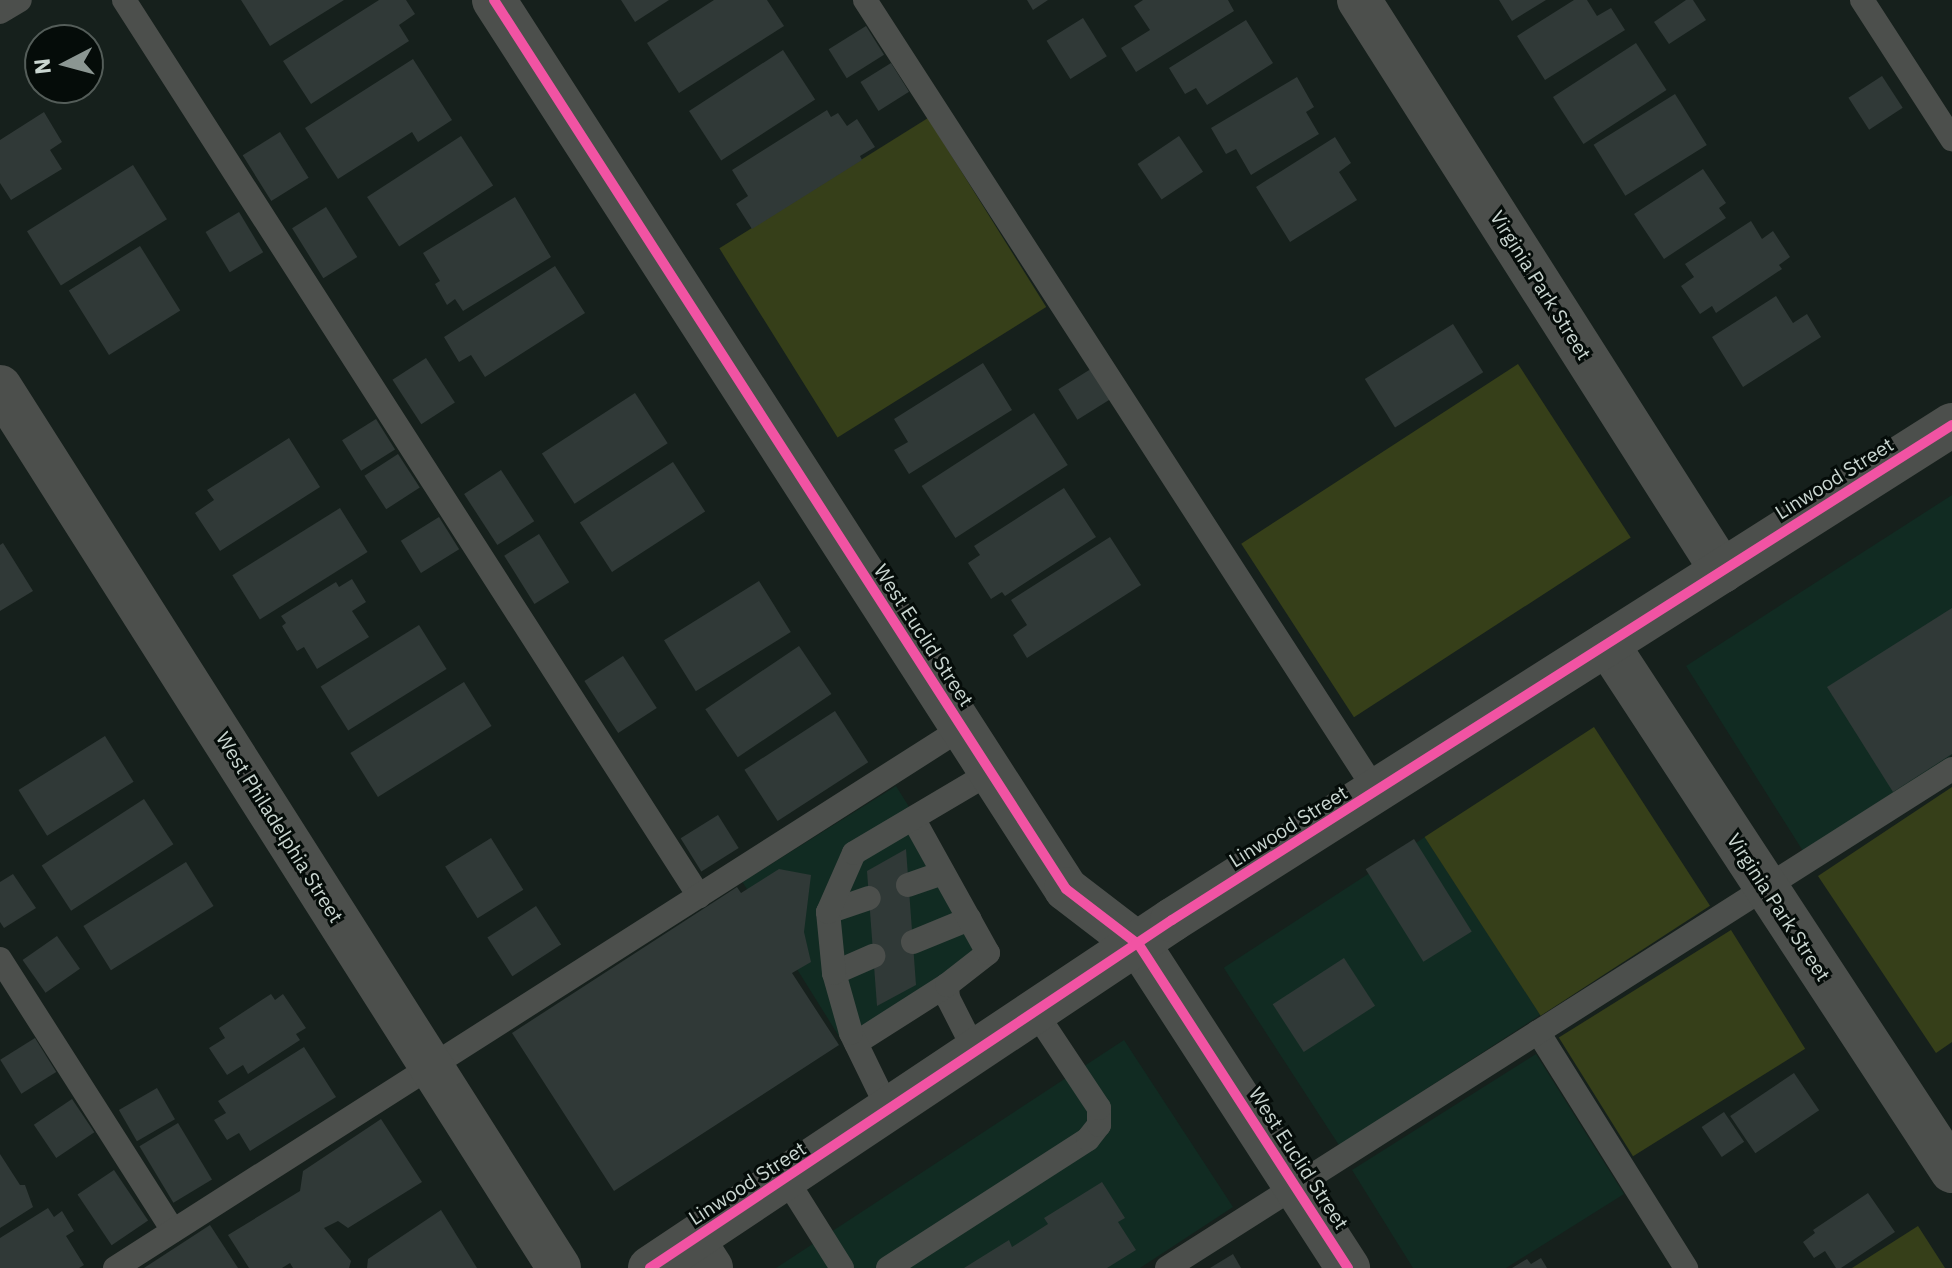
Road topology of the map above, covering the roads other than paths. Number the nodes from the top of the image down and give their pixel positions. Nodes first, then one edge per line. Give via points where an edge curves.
1 (20, 0) edge
2 (124, 0) edge
3 (494, 0) edge
4 (865, 0) edge
5 (1359, 0) edge
6 (1862, 0) edge
7 (0, 12) edge
8 (1952, 139) edge
9 (0, 387) edge
10 (1952, 425) edge
11 (1722, 571) junction
12 (1607, 644) junction
13 (962, 728) junction
14 (1952, 769) edge
15 (991, 772) junction
16 (1376, 791) junction
17 (913, 818) junction
18 (943, 873) junction
19 (908, 885) dead end
20 (1766, 887) junction
21 (699, 896) junction
22 (869, 898) dead end
23 (828, 912) junction
24 (969, 919) junction
25 (913, 942) dead end
26 (1139, 945) junction
27 (873, 956) dead end
28 (0, 959) edge
29 (834, 973) junction
30 (947, 985) junction
31 (1036, 1013) junction
32 (1538, 1032) junction
33 (856, 1043) junction
34 (974, 1049) junction
35 (432, 1067) junction
36 (889, 1111) junction
37 (1952, 1171) edge
38 (786, 1179) junction
39 (1295, 1186) junction
40 (173, 1231) junction
41 (702, 1254) edge
42 (115, 1268) edge
43 (559, 1268) edge
44 (650, 1268) edge
45 (842, 1268) edge
46 (888, 1268) edge
47 (1167, 1268) edge
48 (1348, 1268) edge
49 (1686, 1268) edge

1 - 7 lane
2 - 21 lane
3 - 13 street, West Euclid Street
4 - 16 lane
5 - 11 street, Virginia Park Street
6 - 8 lane
9 - 35 street, West Philadelphia Street
10 - 11 street, Linwood Street
11 - 12 street, Linwood Street
12 - 16 street, Linwood Street
12 - 20 street, Virginia Park Street
13 - 15 street, West Euclid Street
13 - 21 lane
14 - 20 lane
15 - 17 lane
15 - 26 street, West Euclid Street via 1066,889
16 - 26 street, Linwood Street
17 - 18 lane
17 - 23 lane via 854,853
18 - 19 lane
18 - 24 lane
20 - 32 lane
20 - 37 street, Virginia Park Street
21 - 35 lane
22 - 23 lane
23 - 29 lane
24 - 25 lane
24 - 30 lane via 988,953
26 - 31 street, Linwood Street
26 - 39 street, West Euclid Street
27 - 29 lane
28 - 40 lane
29 - 33 lane
30 - 33 lane
30 - 34 lane via 948,998
31 - 34 street, Linwood Street
31 - 46 lane via 1099,1108 1099,1125 1088,1139
32 - 39 lane
32 - 49 lane
33 - 36 lane
34 - 36 street, Linwood Street
35 - 40 lane
35 - 43 street, West Philadelphia Street
36 - 38 street, Linwood Street
38 - 41 street, Linwood Street
38 - 45 lane
39 - 47 lane
39 - 48 street, West Euclid Street
40 - 42 lane
41 - 44 street, Linwood Street

